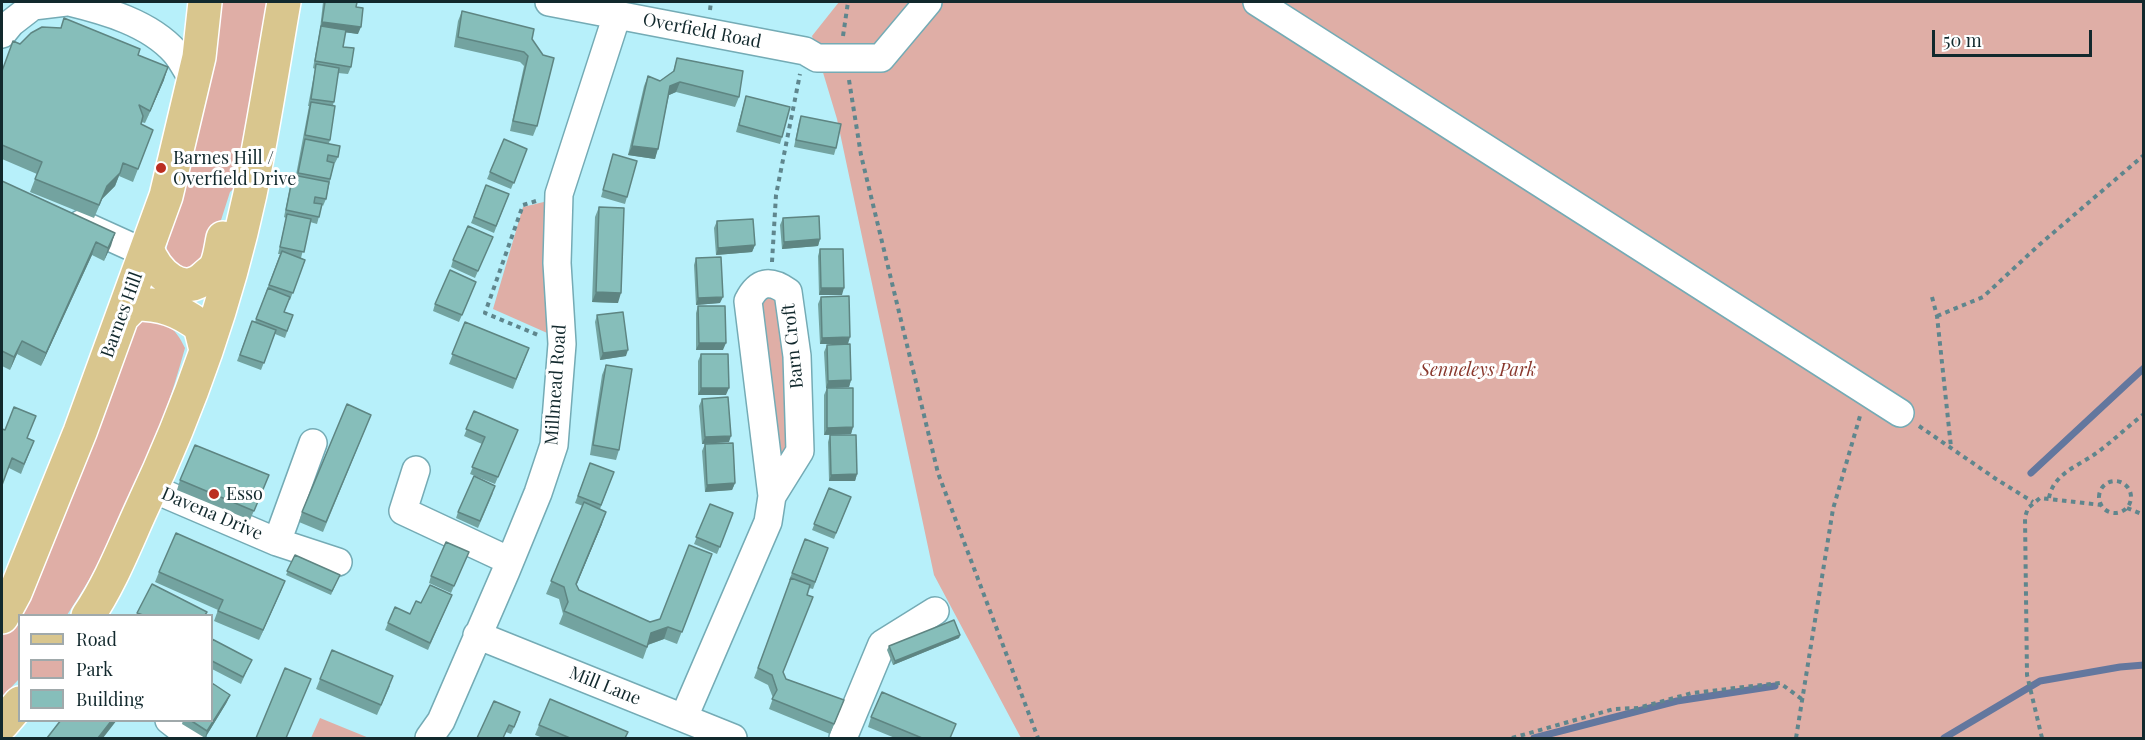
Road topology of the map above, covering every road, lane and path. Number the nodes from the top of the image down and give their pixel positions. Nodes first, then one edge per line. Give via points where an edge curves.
1 (68, 2) edge
2 (205, 2) edge
3 (284, 2) edge
4 (549, 2) edge
5 (848, 2) edge
6 (928, 2) edge
7 (1257, 2) edge
8 (618, 15) junction
9 (2, 34) edge
10 (811, 54) junction
11 (845, 58) junction
12 (193, 80) junction
13 (2144, 155) edge
14 (250, 194) junction
15 (559, 194) junction
16 (63, 216) edge
17 (146, 251) junction
18 (763, 284) junction
19 (1932, 297) dead end
20 (1937, 316) junction
21 (122, 317) junction
22 (562, 345) junction
23 (206, 350) junction
24 (1867, 391) junction
25 (1899, 413) joint
26 (2144, 414) edge
27 (313, 443) dead end
28 (1951, 447) junction
29 (416, 470) dead end
30 (151, 488) junction
31 (772, 496) junction
32 (2049, 498) junction
33 (2033, 502) junction
34 (2101, 505) junction
35 (2127, 508) junction
36 (2144, 515) edge
37 (277, 542) junction
38 (510, 561) junction
39 (338, 562) dead end
40 (935, 611) dead end
41 (89, 614) edge
42 (2, 618) edge
43 (477, 635) junction
44 (1803, 700) junction
45 (18, 705) edge
46 (684, 717) junction
47 (172, 722) edge
48 (2, 724) edge
49 (192, 738) edge
50 (429, 738) edge
51 (732, 738) edge
52 (843, 738) edge
53 (1038, 738) edge
54 (1512, 738) edge
55 (1796, 738) edge
56 (2042, 738) edge

1 - 9 street via 33,6
1 - 12 street via 111,13 150,32 175,52
2 - 12 main road, Barnes Hill
3 - 14 main road
4 - 8 street, Overfield Road
5 - 11 path via 843,38
6 - 11 street, Overfield Road via 881,57
7 - 24 street
8 - 10 street, Overfield Road
8 - 15 street, Millmead Road
10 - 11 street, Overfield Road
10 - 18 path via 776,195 772,264
11 - 53 path via 861,155 938,473
12 - 17 main road, Barnes Hill via 166,196
13 - 20 path via 1983,297
14 - 17 main road via 232,205 216,267 200,283 184,286 167,278
14 - 23 main road
15 - 22 street, Millmead Road via 557,263
15 - 22 path via 523,205 486,313
16 - 17 street
17 - 21 main road, Barnes Hill
18 - 31 street, Barn Croft via 755,288 748,300
18 - 31 street, Barn Croft via 777,284 788,292 797,356 800,451
19 - 20 path
20 - 28 path
21 - 23 main road via 135,304 156,304 185,315 200,326
21 - 42 main road, Barnes Hill via 80,432
22 - 38 street, Millmead Road via 555,445
23 - 30 main road
24 - 25 street
24 - 44 path via 1833,509
25 - 28 path
26 - 32 path via 2095,454 2068,470 2051,488
27 - 37 street, Davena Drive
28 - 33 path
29 - 38 street via 403,512
30 - 37 street, Davena Drive
30 - 41 main road
31 - 46 street, Barn Croft via 768,522
32 - 33 path
32 - 34 path
33 - 56 path via 2025,517 2024,535 2027,675
34 - 35 path via 2113,513
34 - 35 path via 2101,488 2115,480 2129,489 2132,499
35 - 36 path
37 - 39 street
38 - 43 street, Millmead Road
40 - 52 street via 882,644
43 - 46 street, Mill Lane
43 - 50 street, Millmead Road via 441,721
44 - 54 path via 1780,683 1692,693 1638,708 1614,709
44 - 55 path
45 - 48 main road
46 - 51 street, Mill Lane
47 - 49 street

